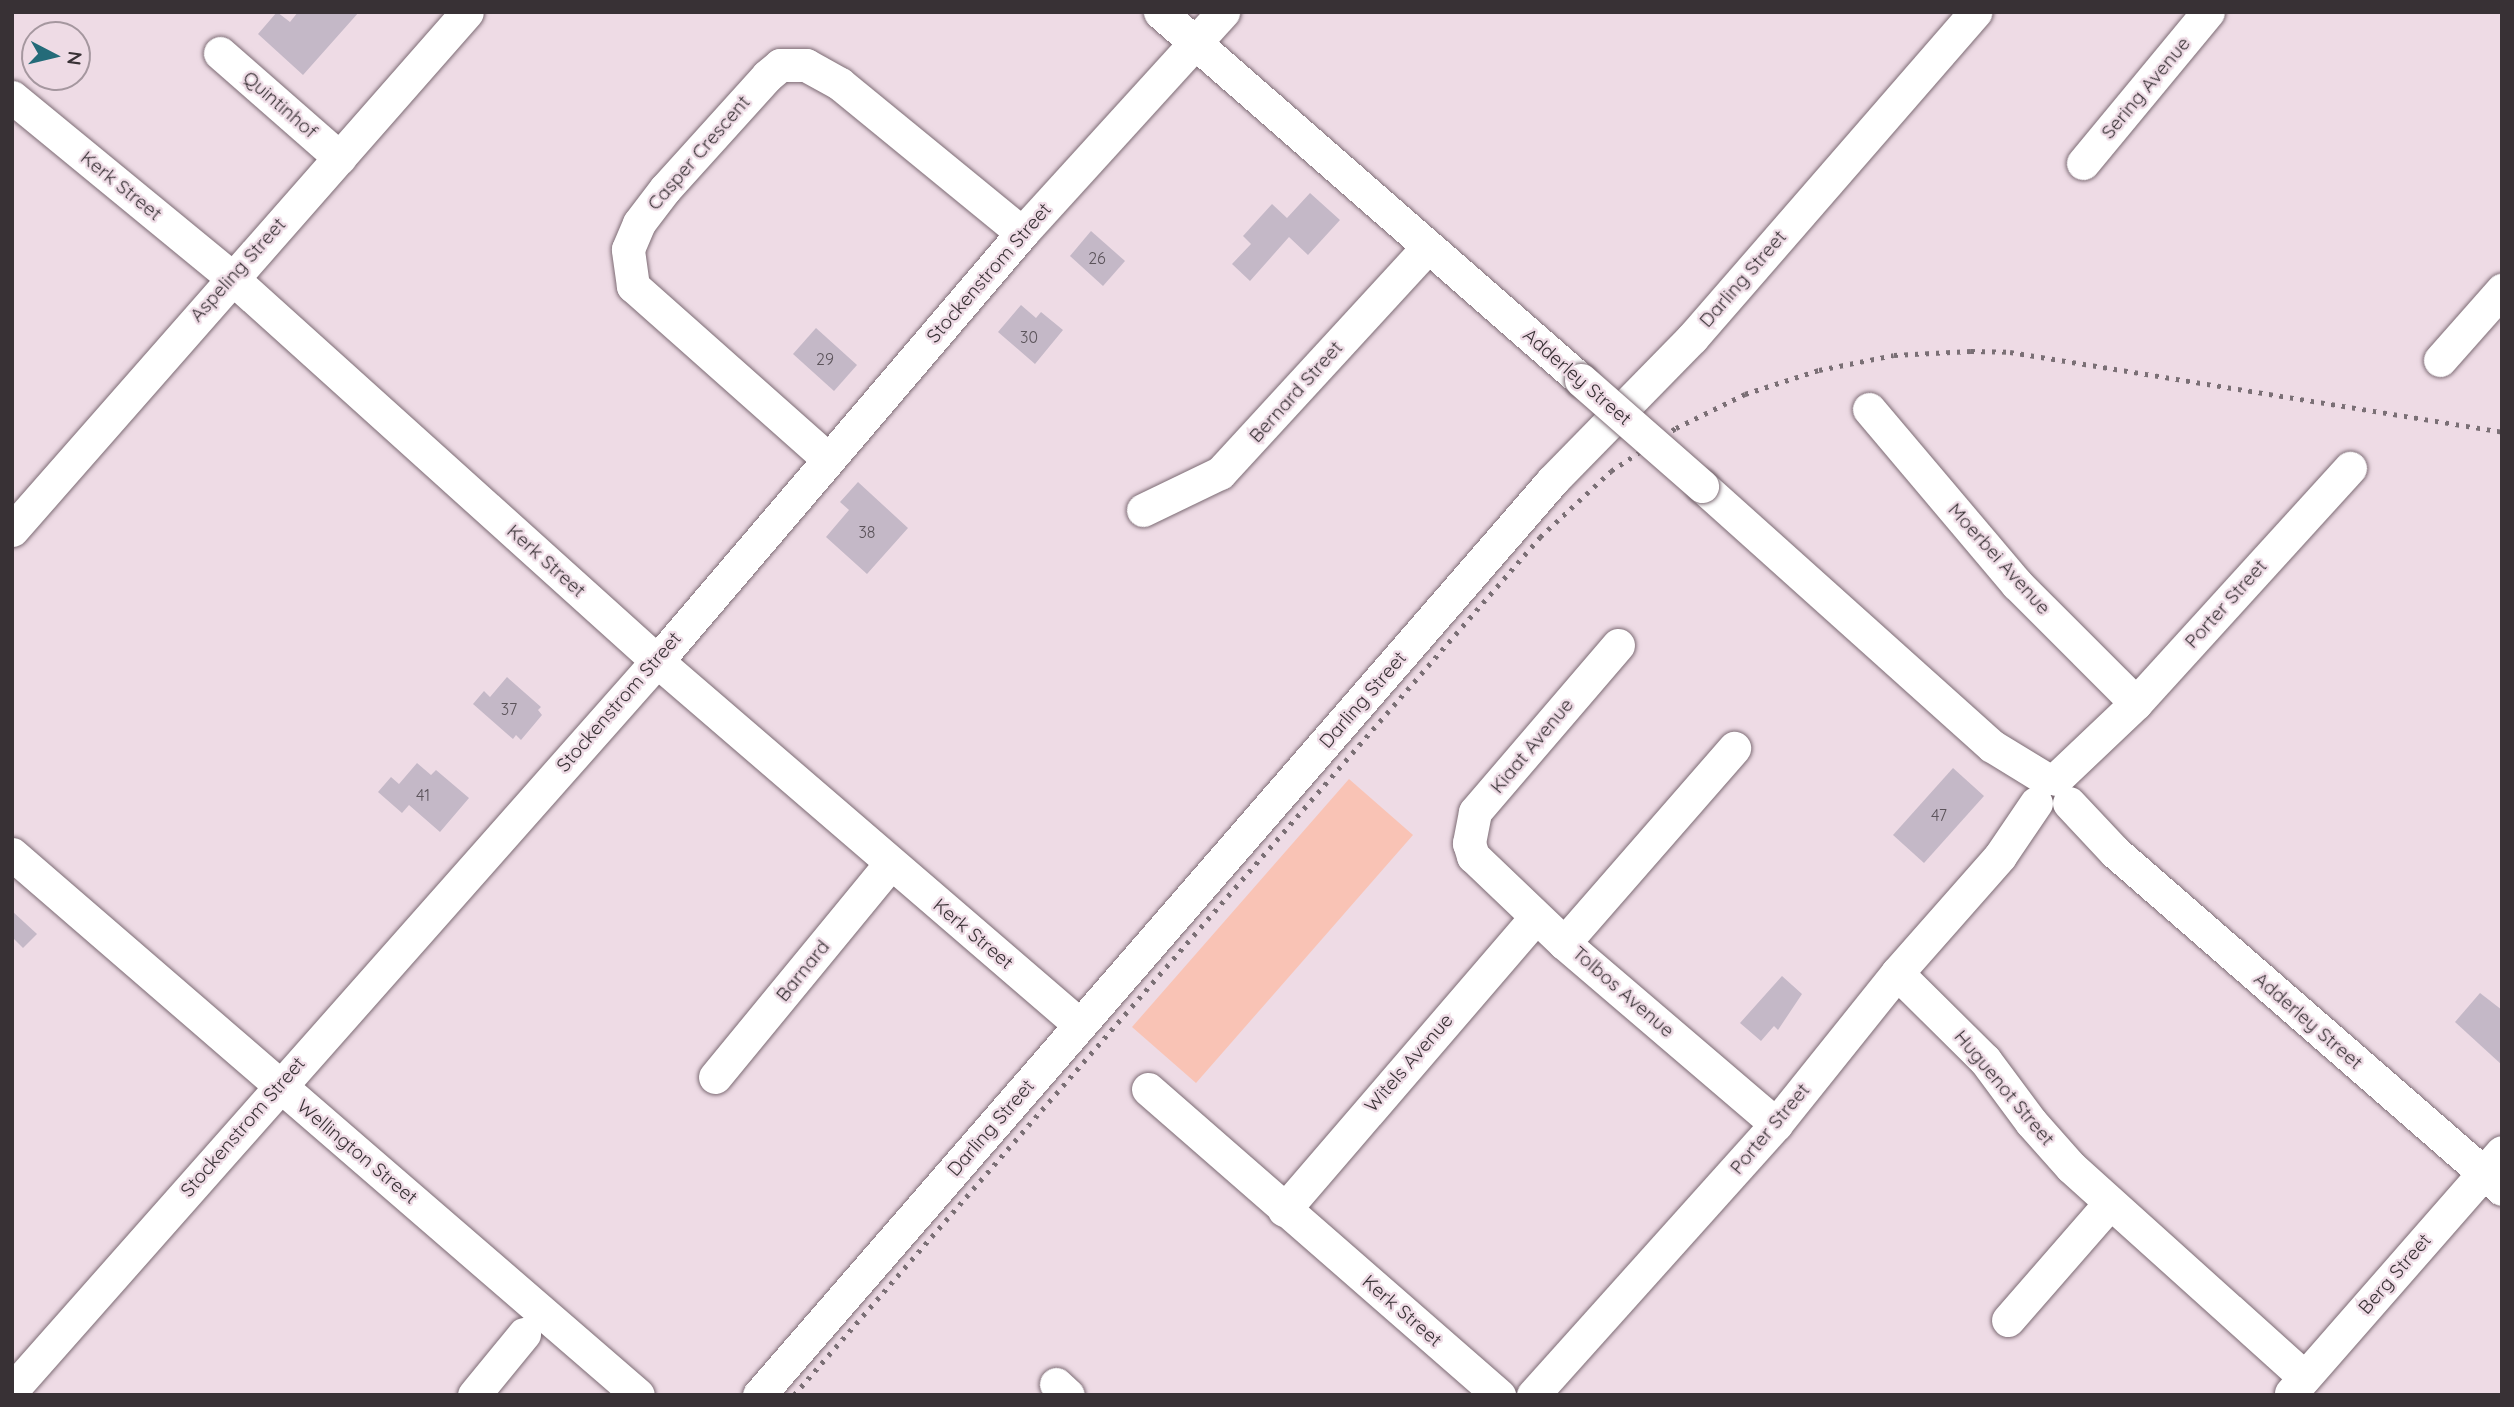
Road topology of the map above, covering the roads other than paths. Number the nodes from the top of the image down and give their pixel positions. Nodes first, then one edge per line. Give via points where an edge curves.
1 (467, 12) edge
2 (1160, 12) edge
3 (1223, 12) edge
4 (1975, 12) edge
5 (2208, 12) edge
6 (1196, 43) junction
7 (220, 53) dead end
8 (12, 97) edge
9 (340, 158) junction
10 (2084, 163) dead end
11 (1022, 233) junction
12 (1428, 247) junction
13 (231, 276) junction
14 (2502, 290) edge
15 (2440, 360) dead end
16 (1869, 409) dead end
17 (828, 459) junction
18 (2350, 468) dead end
19 (1143, 510) dead end
20 (12, 530) edge
21 (1618, 645) dead end
22 (657, 661) junction
23 (2136, 703) junction
24 (1734, 748) dead end
25 (2053, 797) junction
26 (12, 854) edge
27 (1473, 856) joint
28 (890, 864) junction
29 (1536, 917) junction
30 (1564, 943) junction
31 (1897, 973) junction
32 (1080, 1024) junction
33 (715, 1077) dead end
34 (279, 1087) junction
35 (1148, 1089) dead end
36 (1776, 1124) junction
37 (2496, 1172) edge
38 (2110, 1203) junction
39 (1284, 1210) junction
40 (2008, 1320) dead end
41 (524, 1334) dead end
42 (2296, 1386) edge
43 (12, 1390) edge
44 (474, 1395) edge
45 (638, 1395) edge
46 (759, 1395) edge
47 (1499, 1395) edge
48 (1533, 1395) edge

1 - 9 street, Aspeling Street
2 - 6 street, Adderley Street
3 - 6 street, Stockenstrom Street
4 - 32 street, Darling Street via 1692,338 1552,481
5 - 10 street, Sering Avenue
6 - 11 street, Stockenstrom Street
6 - 12 street, Adderley Street
7 - 9 street, Quintinhof
8 - 13 street, Kerk Street
9 - 13 street, Aspeling Street
11 - 17 street, Stockenstrom Street
11 - 17 street, Casper Crescent via 840,84 806,65 780,65 767,76 665,189 639,223 628,249 632,285
12 - 19 street, Bernard Street via 1220,473
12 - 25 street, Adderley Street, bridge
13 - 20 street, Aspeling Street
13 - 22 street, Kerk Street
14 - 15 street
16 - 23 street, Moerbei Avenue via 2017,584
17 - 22 street, Stockenstrom Street
18 - 23 street, Porter Street
21 - 27 street, Kiaat Avenue via 1475,813 1468,832
22 - 28 street, Kerk Street
22 - 34 street, Stockenstrom Street
23 - 25 street, Porter Street
24 - 30 street
25 - 31 street, Porter Street
25 - 37 street, Adderley Street
26 - 34 street, Wellington Street
27 - 29 street, Tolbos Avenue
28 - 32 street, Kerk Street
28 - 33 street, Barnard
29 - 30 street, Tolbos Avenue
29 - 39 street, Witels Avenue
30 - 36 street, Tolbos Avenue
31 - 36 street, Porter Street
31 - 38 street, Huguenot Street via 1985,1060 2031,1122
32 - 46 street, Darling Street
34 - 43 street, Stockenstrom Street
34 - 45 street, Wellington Street
35 - 39 street, Kerk Street
36 - 48 street, Porter Street
37 - 42 street, Berg Street
38 - 40 street
38 - 42 street, Huguenot Street
39 - 47 street, Kerk Street
41 - 44 street

